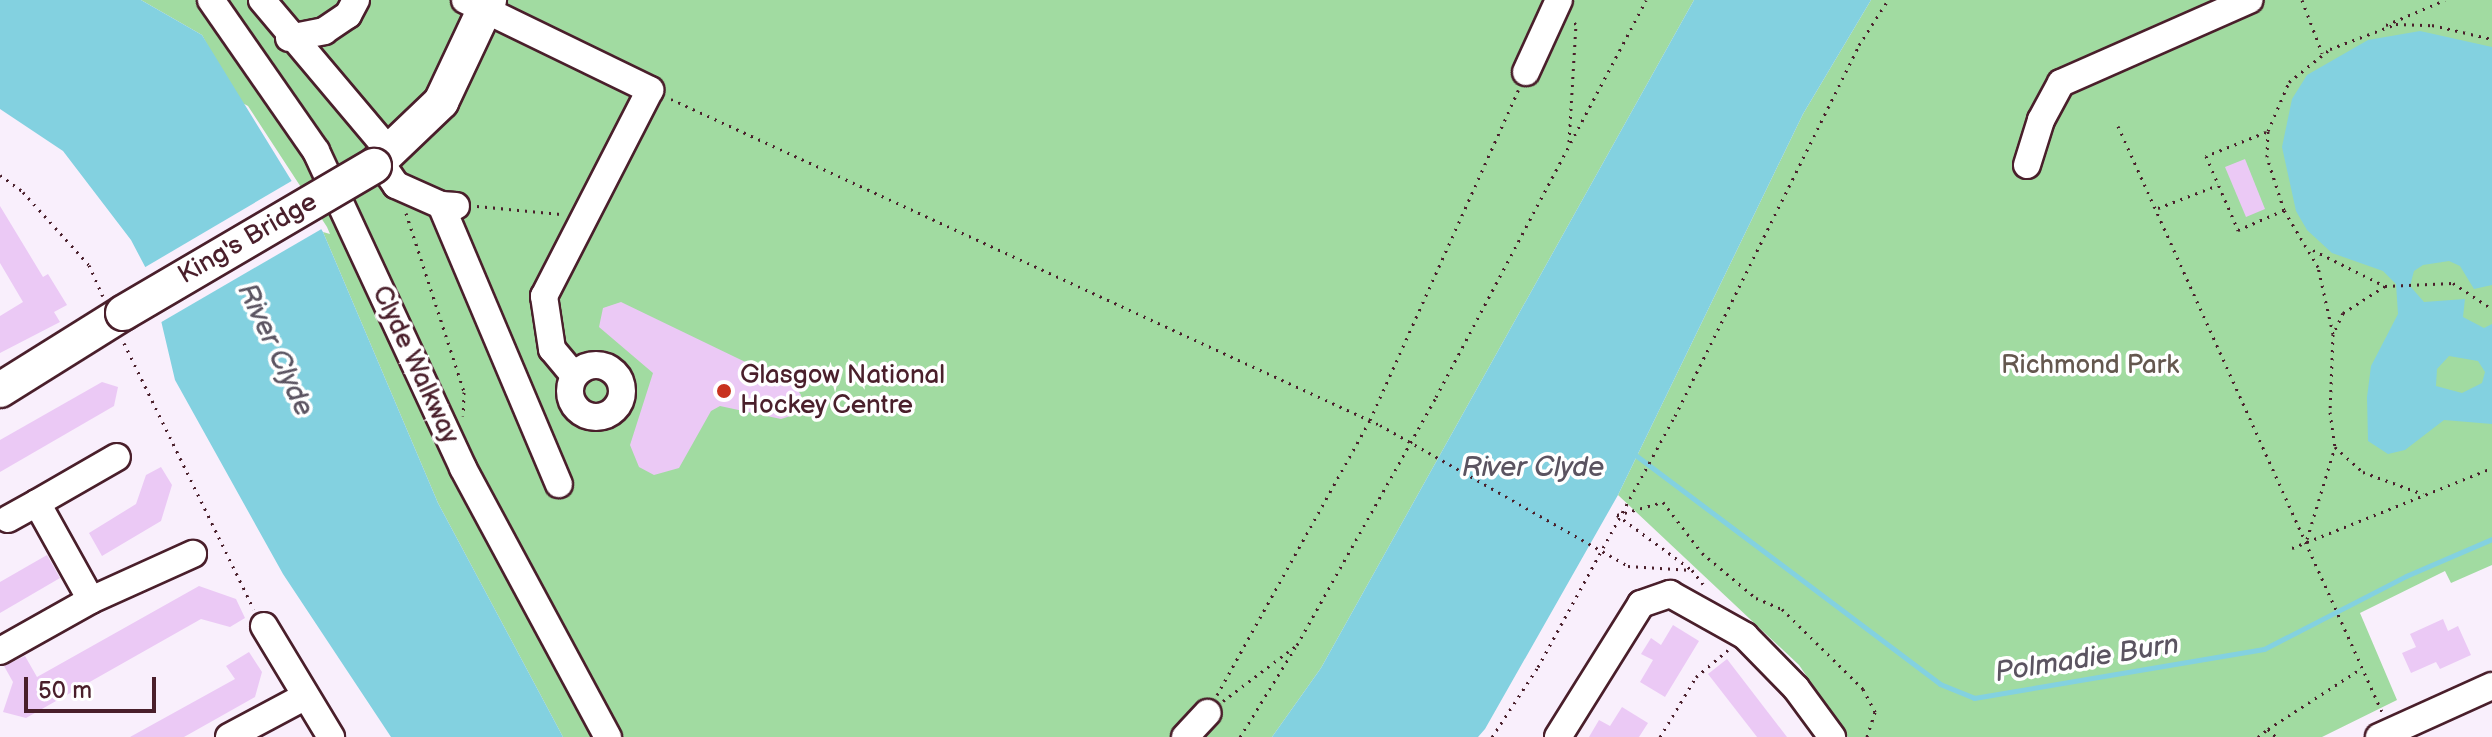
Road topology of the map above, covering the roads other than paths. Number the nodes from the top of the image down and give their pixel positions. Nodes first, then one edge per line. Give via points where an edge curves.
1 (211, 0) edge
2 (262, 0) edge
3 (356, 0) edge
4 (2249, 0) edge
5 (480, 3) edge
6 (1556, 6) edge
7 (289, 38) junction
8 (1526, 72) road end
9 (2027, 165) dead end
10 (385, 166) junction
11 (574, 375) dead end
12 (0, 390) edge
13 (117, 457) dead end
14 (559, 484) dead end
15 (37, 503) junction
16 (8, 519) dead end
17 (193, 554) dead end
18 (91, 600) junction
19 (264, 626) road end
20 (0, 651) edge
21 (2492, 686) edge
22 (304, 697) junction
23 (1207, 713) road end
24 (2397, 733) edge
25 (229, 737) edge
26 (331, 737) edge
27 (608, 737) edge
28 (1185, 737) edge
29 (1558, 737) edge
30 (1832, 737) edge

1 - 27 street, Clyde Walkway via 316,151 463,468
2 - 7 street
3 - 7 street via 348,15 324,31
4 - 9 street via 2061,83 2036,130
5 - 10 main road, King's Bridge via 441,102
5 - 11 street via 650,90 544,296 552,349
6 - 8 street
7 - 10 street
10 - 12 main road, King's Bridge, bridge via 118,316
10 - 14 street via 449,205
13 - 15 street
15 - 16 street
15 - 18 street
17 - 18 street
18 - 20 street
19 - 22 street
21 - 24 street
22 - 25 street
22 - 26 street
23 - 28 street
29 - 30 street via 1634,613 1651,596 1670,594 1745,636 1796,688

